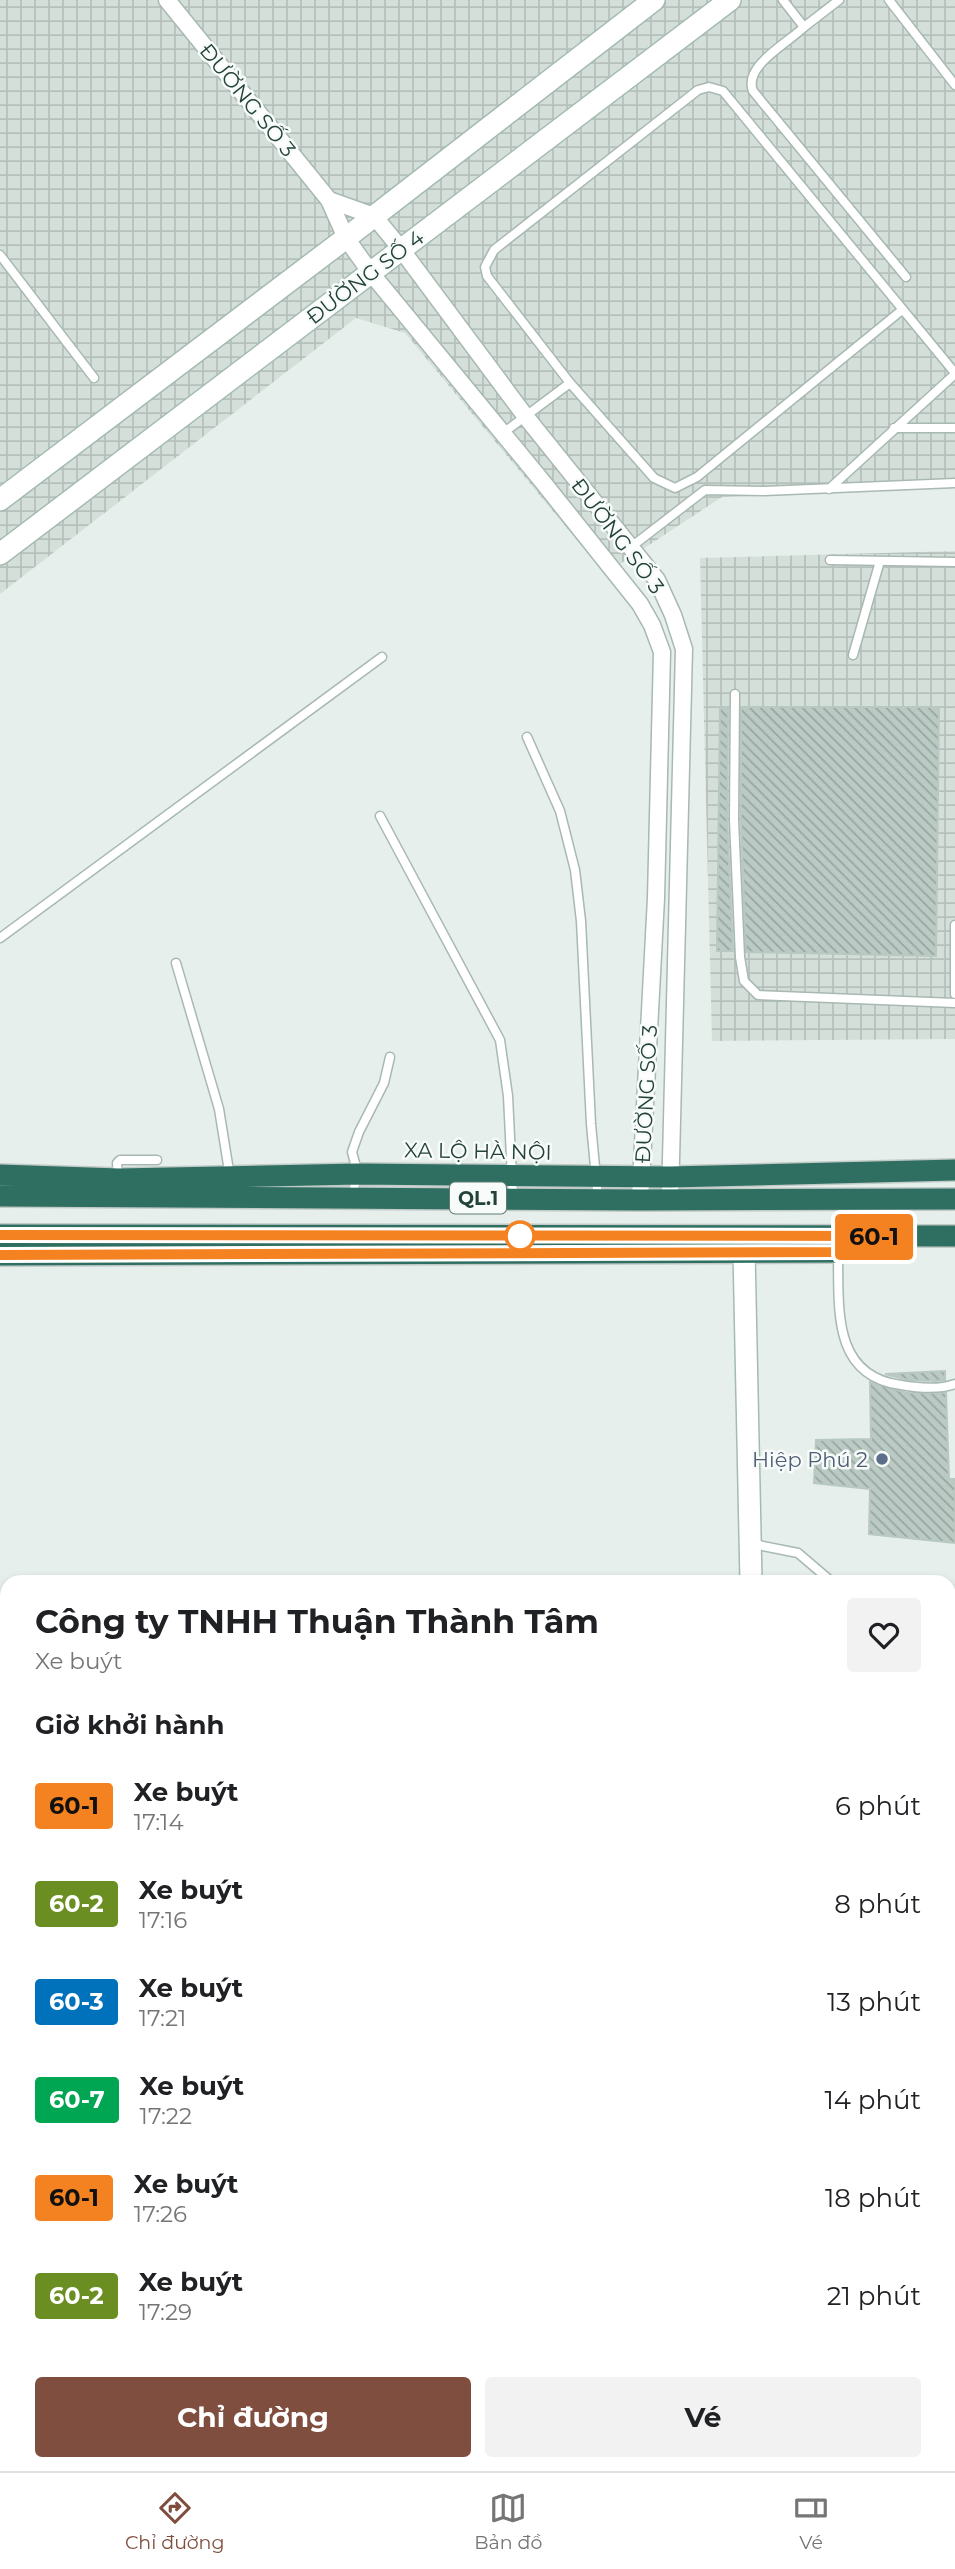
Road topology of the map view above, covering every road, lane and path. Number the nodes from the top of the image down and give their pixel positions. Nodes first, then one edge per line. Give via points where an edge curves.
1 (167, 0) edge
2 (730, 0) edge
3 (783, 0) edge
4 (839, 0) edge
5 (889, 0) edge
6 (652, 1) edge
7 (804, 27) junction
8 (955, 85) edge
9 (329, 200) junction
10 (374, 216) junction
11 (346, 238) junction
12 (401, 249) junction
13 (0, 255) edge
14 (371, 273) junction
15 (906, 277) dead end
16 (902, 310) junction
17 (955, 373) edge
18 (94, 378) dead end
19 (570, 383) junction
20 (526, 417) junction
21 (894, 428) junction
22 (955, 428) edge
23 (503, 433) junction
24 (955, 483) edge
25 (829, 489) junction
26 (0, 500) edge
27 (631, 547) junction
28 (0, 554) edge
29 (830, 560) dead end
30 (880, 561) junction
31 (955, 562) edge
32 (673, 615) junction
33 (652, 625) junction
34 (853, 654) dead end
35 (382, 657) dead end
36 (735, 694) dead end
37 (527, 737) dead end
38 (380, 816) dead end
39 (955, 926) edge
40 (0, 938) edge
41 (176, 963) dead end
42 (955, 994) edge
43 (955, 1003) edge
44 (390, 1057) dead end
45 (157, 1160) dead end
46 (955, 1170) edge
47 (1, 1172) edge
48 (358, 1174) junction
49 (596, 1177) junction
50 (642, 1177) junction
51 (670, 1177) junction
52 (119, 1188) junction
53 (232, 1188) junction
54 (512, 1188) junction
55 (4, 1196) edge
56 (351, 1198) junction
57 (598, 1199) junction
58 (670, 1199) junction
59 (955, 1199) edge
60 (640, 1200) junction
61 (0, 1235) edge
62 (876, 1236) junction
63 (955, 1236) edge
64 (744, 1244) junction
65 (838, 1252) junction
66 (0, 1255) edge
67 (955, 1384) edge
68 (750, 1543) junction
69 (751, 1575) edge
70 (824, 1575) edge

1 - 9 street, ĐƯỜNG SỐ 3
2 - 12 street, ĐƯỜNG SỐ 4
3 - 7 lane
4 - 7 lane
5 - 8 lane
6 - 10 street, ĐƯỜNG SỐ 4
7 - 15 lane via 752,74 753,91
9 - 10 street
9 - 11 street, ĐƯỜNG SỐ 3
10 - 11 street, ĐƯỜNG SỐ 4
10 - 12 street, ĐƯỜNG SỐ 3
11 - 14 street, ĐƯỜNG SỐ 3
11 - 26 street, ĐƯỜNG SỐ 4
12 - 14 street, ĐƯỜNG SỐ 4
12 - 20 street, ĐƯỜNG SỐ 3
13 - 18 lane
14 - 23 street, ĐƯỜNG SỐ 3
14 - 28 street, ĐƯỜNG SỐ 4
16 - 17 lane
16 - 19 lane via 697,477 675,488 654,478
16 - 19 lane via 723,91 709,87 698,90 487,260 487,276
17 - 21 lane
19 - 20 lane
20 - 23 lane
20 - 27 street, ĐƯỜNG SỐ 3
21 - 22 lane
21 - 25 lane
23 - 33 street, ĐƯỜNG SỐ 3
24 - 25 lane
25 - 27 lane via 705,490
27 - 32 street, ĐƯỜNG SỐ 3 via 657,580
29 - 30 lane
30 - 31 lane
30 - 34 lane
32 - 33 street
32 - 51 street, ĐƯỜNG SỐ 3 via 684,649
33 - 50 street, ĐƯỜNG SỐ 3 via 662,652
35 - 40 lane
36 - 43 lane via 734,820 744,981 758,995
37 - 49 lane via 560,811 575,870
38 - 54 lane via 500,1040
39 - 42 lane
41 - 53 lane via 219,1109
44 - 48 lane via 384,1083 352,1152
45 - 52 lane via 120,1160
46 - 51 highway, XA LỘ HÀ NỘI / QL.1
47 - 52 highway, XA LỘ HÀ NỘI / QL.1
47 - 55 lane
48 - 53 highway, XA LỘ HÀ NỘI / QL.1
48 - 54 highway, XA LỘ HÀ NỘI / QL.1
48 - 56 lane
49 - 50 highway, XA LỘ HÀ NỘI / QL.1
49 - 54 highway, XA LỘ HÀ NỘI / QL.1
49 - 57 lane
50 - 51 highway, XA LỘ HÀ NỘI / QL.1
50 - 60 street, ĐƯỜNG SỐ 3
51 - 58 street, ĐƯỜNG SỐ 3
52 - 53 highway, XA LỘ HÀ NỘI / QL.1
52 - 55 highway, XA LỘ HÀ NỘI / QL.1
53 - 56 highway, XA LỘ HÀ NỘI / QL.1
54 - 56 highway, XA LỘ HÀ NỘI / QL.1
54 - 57 highway, XA LỘ HÀ NỘI / QL.1
57 - 60 highway, XA LỘ HÀ NỘI / QL.1
58 - 59 highway, XA LỘ HÀ NỘI / QL.1
58 - 60 highway, XA LỘ HÀ NỘI / QL.1
61 - 64 highway, QL.1
62 - 63 highway, QL.1
62 - 64 highway, QL.1
62 - 65 highway, QL.1 via 855,1250
64 - 65 highway, QL.1
64 - 66 highway, QL.1
64 - 68 street
65 - 67 lane via 839,1319 850,1356 883,1383 945,1388
68 - 69 street
68 - 70 lane via 798,1553

